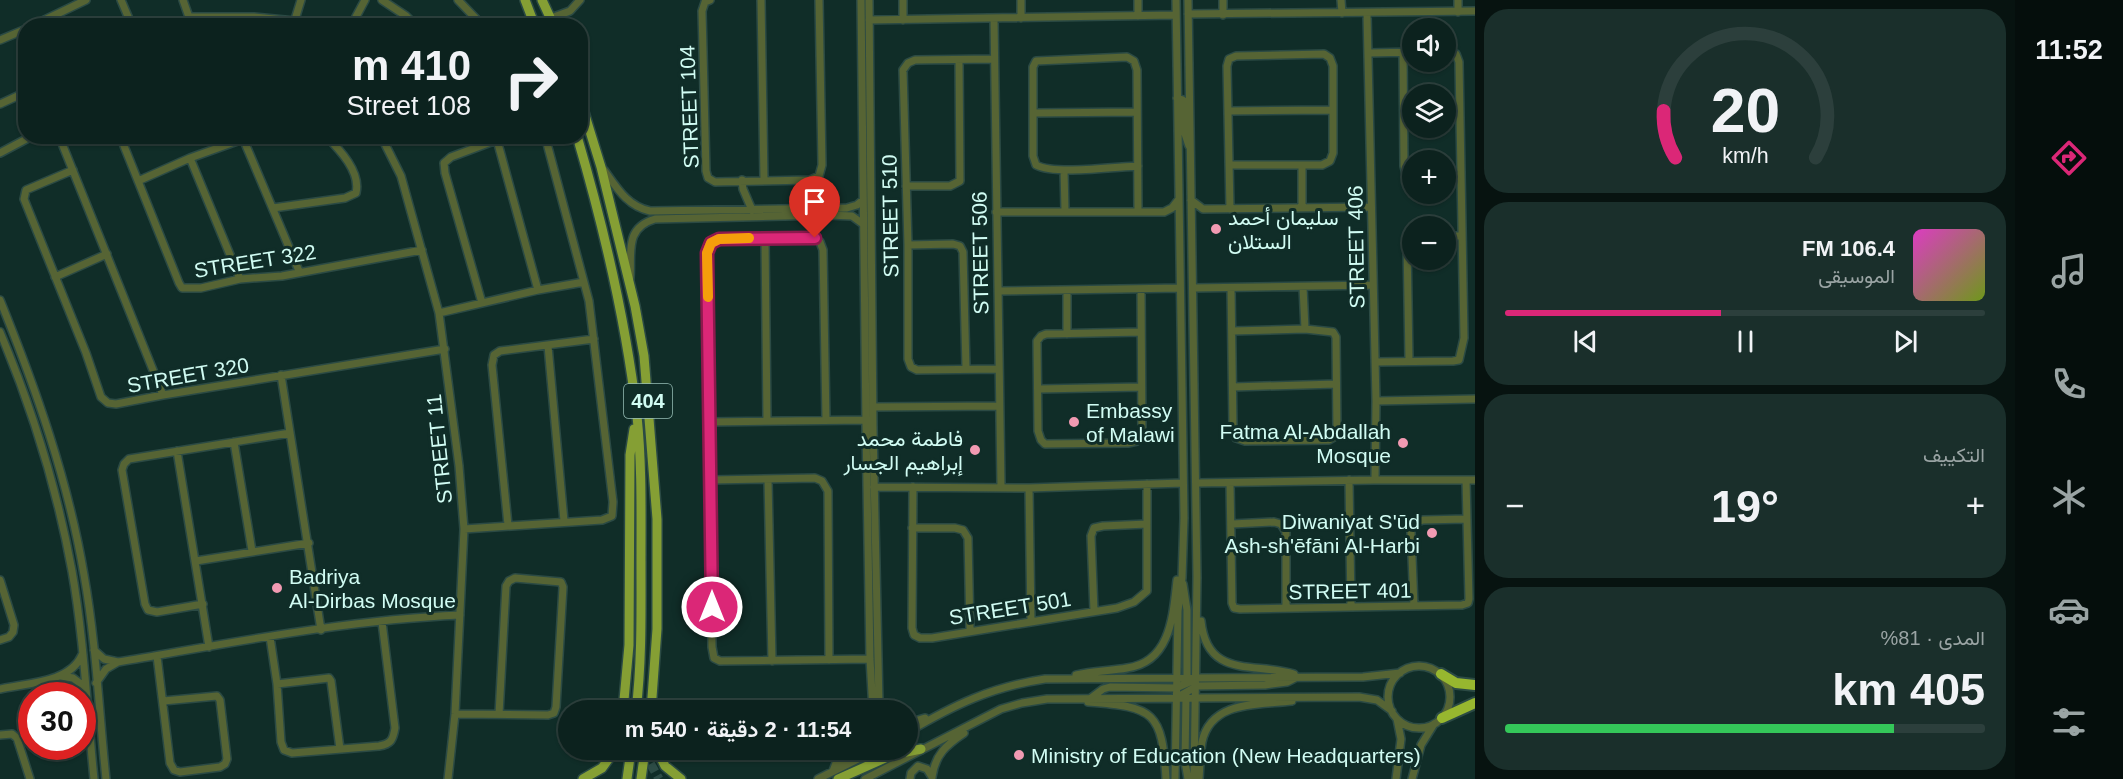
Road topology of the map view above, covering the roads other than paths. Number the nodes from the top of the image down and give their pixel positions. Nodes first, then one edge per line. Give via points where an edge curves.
1 (86, 0) edge
2 (121, 0) edge
3 (183, 0) edge
4 (301, 0) edge
5 (365, 0) edge
6 (382, 0) edge
7 (458, 0) edge
8 (525, 0) edge
9 (543, 0) edge
10 (580, 0) edge
11 (710, 0) edge
12 (761, 0) edge
13 (819, 0) edge
14 (861, 0) edge
15 (869, 0) edge
16 (903, 0) edge
17 (1021, 0) edge
18 (1138, 0) edge
19 (1176, 0) edge
20 (1188, 0) edge
21 (1222, 0) edge
22 (1341, 0) edge
23 (1458, 0) edge
24 (1475, 11) edge
25 (1458, 12) junction
26 (1342, 13) junction
27 (1367, 14) junction
28 (1176, 15) junction
29 (1188, 15) junction
30 (1223, 15) junction
31 (1138, 16) junction
32 (49, 18) edge
33 (129, 18) edge
34 (266, 18) edge
35 (296, 18) edge
36 (355, 18) edge
37 (408, 18) edge
38 (475, 18) edge
39 (532, 18) edge
40 (550, 18) edge
41 (558, 18) edge
42 (1021, 18) junction
43 (994, 19) junction
44 (869, 20) junction
45 (903, 20) junction
46 (18, 32) edge
47 (0, 40) edge
48 (1402, 52) edge
49 (1369, 53) junction
50 (1456, 54) edge
51 (993, 59) junction
52 (959, 60) junction
53 (1403, 72) edge
54 (18, 96) edge
55 (1177, 98) junction
56 (0, 104) edge
57 (1332, 110) junction
58 (1229, 111) junction
59 (1137, 112) junction
60 (1033, 113) junction
61 (588, 125) edge
62 (18, 144) edge
63 (62, 144) edge
64 (123, 144) edge
65 (227, 144) edge
66 (246, 144) edge
67 (334, 144) edge
68 (385, 144) edge
69 (486, 144) edge
70 (498, 144) edge
71 (547, 144) edge
72 (580, 144) edge
73 (1190, 148) junction
74 (1404, 150) edge
75 (1, 153) edge
76 (190, 158) junction
77 (1229, 165) junction
78 (1138, 166) junction
79 (1302, 166) junction
80 (601, 167) junction
81 (73, 170) junction
82 (1064, 170) junction
83 (1456, 176) edge
84 (1461, 176) junction
85 (742, 180) junction
86 (764, 180) junction
87 (138, 181) junction
88 (906, 186) junction
89 (1179, 199) junction
90 (863, 200) junction
91 (1191, 200) junction
92 (1302, 207) junction
93 (1371, 207) junction
94 (273, 208) junction
95 (1203, 209) junction
96 (1230, 209) junction
97 (752, 210) junction
98 (1065, 211) junction
99 (1138, 211) junction
100 (847, 212) junction
101 (996, 212) junction
102 (1164, 212) junction
103 (1192, 219) junction
104 (863, 224) junction
105 (1179, 228) junction
106 (1456, 236) edge
107 (1462, 236) junction
108 (765, 238) junction
109 (908, 245) junction
110 (422, 250) junction
111 (106, 254) junction
112 (1407, 270) edge
113 (299, 271) junction
114 (55, 277) junction
115 (240, 279) junction
116 (584, 282) junction
117 (1373, 285) junction
118 (629, 286) junction
119 (1304, 287) junction
120 (1180, 288) junction
121 (1193, 288) junction
122 (1231, 288) junction
123 (1141, 289) junction
124 (538, 290) junction
125 (998, 291) junction
126 (1067, 291) junction
127 (868, 294) junction
128 (0, 300) edge
129 (482, 303) junction
130 (439, 313) junction
131 (1305, 328) junction
132 (1232, 331) junction
133 (0, 332) edge
134 (1141, 332) junction
135 (1067, 334) junction
136 (594, 339) junction
137 (868, 341) junction
138 (548, 345) junction
139 (445, 349) junction
140 (1409, 360) junction
141 (1375, 362) junction
142 (966, 369) junction
143 (999, 369) junction
144 (281, 375) junction
145 (31, 381) junction
146 (1336, 384) junction
147 (21, 385) junction
148 (1141, 387) junction
149 (1233, 387) junction
150 (1039, 389) junction
151 (163, 394) junction
152 (1475, 399) edge
153 (1376, 401) junction
154 (999, 406) junction
155 (873, 407) junction
156 (637, 418) junction
157 (767, 420) junction
158 (826, 420) junction
159 (866, 420) junction
160 (710, 422) junction
161 (290, 433) junction
162 (234, 442) junction
163 (177, 451) junction
164 (711, 480) junction
165 (768, 480) junction
166 (1349, 480) junction
167 (1375, 480) junction
168 (1466, 480) junction
169 (1475, 480) edge
170 (1183, 483) junction
171 (1197, 483) junction
172 (1230, 483) junction
173 (1148, 484) junction
174 (1001, 486) junction
175 (874, 487) junction
176 (913, 487) junction
177 (1029, 488) junction
178 (1466, 519) junction
179 (564, 521) junction
180 (1147, 524) junction
181 (1232, 524) junction
182 (508, 525) junction
183 (912, 528) junction
184 (464, 529) junction
185 (76, 533) junction
186 (65, 538) junction
187 (309, 543) junction
188 (252, 551) junction
189 (1183, 554) junction
190 (872, 558) junction
191 (196, 561) junction
192 (1197, 577) junction
193 (1182, 578) junction
194 (0, 580) edge
195 (203, 604) junction
196 (1351, 606) junction
197 (1414, 606) junction
198 (1286, 608) junction
199 (1094, 611) junction
200 (460, 615) junction
201 (1030, 621) junction
202 (382, 622) junction
203 (321, 630) junction
204 (970, 630) junction
205 (270, 637) junction
206 (0, 640) edge
207 (209, 646) junction
208 (93, 649) junction
209 (82, 656) junction
210 (157, 656) junction
211 (870, 659) junction
212 (828, 660) junction
213 (772, 661) junction
214 (118, 662) junction
215 (1400, 673) junction
216 (1441, 674) junction
217 (61, 676) junction
218 (1300, 677) junction
219 (1068, 678) junction
220 (1176, 678) junction
221 (78, 682) edge
222 (84, 682) edge
223 (96, 682) edge
224 (96, 683) joint
225 (277, 684) junction
226 (1474, 685) edge
227 (1187, 687) junction
228 (0, 689) edge
229 (1327, 697) junction
230 (1068, 698) junction
231 (1091, 698) junction
232 (1176, 698) junction
233 (1196, 698) junction
234 (163, 700) junction
235 (624, 700) edge
236 (638, 700) edge
237 (653, 700) edge
238 (872, 700) edge
239 (879, 700) edge
240 (1475, 703) edge
241 (949, 708) junction
242 (1392, 711) junction
243 (455, 714) junction
244 (499, 714) junction
245 (1398, 719) junction
246 (918, 720) edge
247 (982, 720) junction
248 (1438, 721) junction
249 (918, 726) edge
250 (0, 735) edge
251 (340, 749) junction
252 (921, 749) junction
253 (92, 760) edge
254 (608, 760) edge
255 (630, 760) edge
256 (644, 760) edge
257 (662, 760) edge
258 (842, 760) edge
259 (860, 760) edge
260 (835, 775) edge
261 (932, 778) edge
262 (30, 779) edge
263 (94, 779) edge
264 (106, 779) edge
265 (451, 779) edge
266 (583, 779) edge
267 (627, 779) edge
268 (642, 779) edge
269 (681, 779) edge
270 (818, 779) edge
271 (865, 779) edge
272 (910, 779) edge
273 (1166, 779) edge
274 (1175, 779) edge
275 (1188, 779) edge
276 (1197, 779) edge
277 (1396, 779) edge
278 (1412, 779) edge

1 - 32 street
2 - 33 street
3 - 34 street via 189,17
4 - 35 street
5 - 36 street
6 - 37 street
7 - 38 street
8 - 39 main road
9 - 40 main road
10 - 41 street
11 - 85 street, STREET 104 via 702,10 706,171 715,182
12 - 86 street
13 - 86 street, STREET 104 via 819,176 810,180
14 - 90 street
15 - 44 street
16 - 45 street
17 - 42 street
18 - 31 street
19 - 28 street
20 - 29 street
21 - 30 street
22 - 26 street
23 - 25 street
24 - 25 street
25 - 27 street
26 - 27 street
26 - 30 street
27 - 49 street, STREET 406
28 - 31 street
28 - 55 street
29 - 30 street
29 - 73 street
31 - 42 street
42 - 43 street
43 - 45 street
43 - 51 street, STREET 506
44 - 45 street
44 - 127 street
46 - 47 street
48 - 49 street
49 - 93 street, STREET 406
50 - 84 street
51 - 52 street, STREET 510
51 - 101 street, STREET 506
52 - 88 street via 960,181 950,186
52 - 88 street, STREET 510 via 915,60 903,70
53 - 74 street
54 - 56 street
55 - 73 street via 1183,100 1184,131
55 - 89 street
57 - 58 street
57 - 58 street via 1333,66 1324,54 1229,59
57 - 79 street via 1330,161
58 - 77 street
59 - 60 street
59 - 60 street via 1137,70 1134,61 1127,57 1036,61
59 - 78 street
60 - 82 street via 1036,165
61 - 80 main road, 404
62 - 75 street
63 - 81 street
64 - 87 street, STREET 322
65 - 76 street
66 - 94 street
67 - 94 street via 353,171 356,193
68 - 110 street, STREET 11 via 401,176
69 - 129 street via 444,163
70 - 124 street
71 - 116 street
72 - 156 main road, 404 via 623,317
73 - 91 street
76 - 87 street
76 - 115 street
77 - 79 street
77 - 96 street
78 - 82 street
78 - 99 street
79 - 92 street
80 - 97 street via 624,197 643,209
80 - 118 main road, 404
81 - 111 street
81 - 114 street, STREET 320 via 24,194
82 - 98 street
83 - 84 street
84 - 107 street
85 - 86 street, STREET 104
85 - 97 street
87 - 115 street, STREET 322 via 182,288
88 - 109 street, STREET 510
89 - 102 street
89 - 105 street
90 - 100 street
90 - 104 street
91 - 95 street
91 - 103 street
92 - 93 street
92 - 96 street
93 - 117 street, STREET 406
94 - 113 street
95 - 96 street
95 - 103 street
97 - 100 street
98 - 99 street
98 - 101 street
99 - 102 street
100 - 104 street
100 - 118 street via 650,221 632,239
101 - 125 street, STREET 506
102 - 105 street
103 - 121 street
104 - 127 street
105 - 120 street
106 - 107 street
107 - 140 street via 1464,338 1459,360
108 - 157 street
108 - 158 street via 812,237 822,244
108 - 160 street via 719,239 711,243 707,253
109 - 142 street via 953,244 963,252
109 - 142 street, STREET 510 via 911,368
110 - 113 street, STREET 322
110 - 130 street, STREET 11
111 - 114 street
111 - 151 street
112 - 140 street
113 - 115 street, STREET 322
114 - 151 street, STREET 320 via 101,397 116,404
116 - 124 street
116 - 136 street
117 - 119 street
117 - 141 street, STREET 406
118 - 237 main road, 404 via 644,356 655,476 657,629
119 - 122 street
119 - 131 street
120 - 123 street
120 - 170 street
121 - 122 street
121 - 171 street
122 - 132 street
123 - 126 street
123 - 134 street
124 - 129 street
125 - 126 street
125 - 143 street, STREET 506
126 - 135 street
127 - 137 street
128 - 145 street
129 - 130 street
130 - 139 street, STREET 11
131 - 132 street
131 - 146 street via 1333,332 1336,337
132 - 149 street
133 - 147 street
134 - 135 street
134 - 148 street
135 - 150 street via 1046,334 1037,341
136 - 138 street
136 - 179 street via 614,502 612,516
137 - 155 street
137 - 159 street
138 - 179 street
138 - 182 street via 494,355
139 - 144 street, STREET 320
139 - 184 street, STREET 11
140 - 141 street
141 - 153 street, STREET 406
142 - 143 street, STREET 510
143 - 154 street, STREET 506
144 - 151 street, STREET 320
144 - 161 street
145 - 147 street via 28,386
145 - 185 street via 49,430
146 - 149 street
146 - 149 street via 1337,432 1329,440 1236,438
147 - 186 street
148 - 150 street
148 - 150 street via 1142,436 1128,443 1045,444 1038,431
152 - 153 street
153 - 167 street, STREET 406
154 - 155 street
154 - 174 street, STREET 506
155 - 175 street
156 - 235 main road via 630,455 630,645
156 - 236 main road, 404 via 641,519
157 - 158 street
157 - 160 street
158 - 159 street
159 - 190 street
160 - 164 street
161 - 162 street
161 - 187 street
162 - 163 street
162 - 188 street
163 - 191 street
163 - 195 street via 129,459 122,471 144,604 148,610 157,612
164 - 165 street
164 - 213 street via 714,658
165 - 212 street via 815,478 828,491
165 - 213 street
166 - 167 street
166 - 172 street
166 - 196 street
167 - 168 street
168 - 169 street
168 - 178 street, STREET 401
170 - 173 street
170 - 189 street
171 - 172 street
171 - 192 street
172 - 181 street, STREET 401
173 - 177 street
173 - 180 street, STREET 501
174 - 176 street
174 - 177 street
175 - 176 street
175 - 190 street
176 - 183 street, STREET 501
177 - 201 street
178 - 197 street via 1414,523
178 - 197 street, STREET 401 via 1468,603
179 - 182 street
180 - 199 street, STREET 501 via 1148,591 1134,602
180 - 199 street via 1094,528
181 - 198 street via 1281,524 1286,532
181 - 198 street, STREET 401 via 1234,608
182 - 184 street
183 - 204 street via 955,528 963,530 968,538
183 - 204 street, STREET 501 via 914,635 932,638
184 - 200 street, STREET 11
185 - 186 street
185 - 208 street
186 - 209 street
187 - 188 street
187 - 203 street
188 - 191 street
189 - 193 street
189 - 219 street via 1169,633 1156,655 1139,666
190 - 211 street
190 - 239 street
191 - 195 street
192 - 218 street via 1202,632 1216,657 1233,666
192 - 227 street
193 - 220 street
193 - 227 street via 1187,610
194 - 206 street via 14,625 9,638
195 - 207 street
196 - 197 street, STREET 401
196 - 198 street, STREET 401
199 - 201 street, STREET 501
200 - 202 street
200 - 243 street, STREET 11
201 - 204 street, STREET 501
202 - 203 street
202 - 251 street via 395,728 393,740 379,746
203 - 205 street
205 - 207 street
205 - 225 street
207 - 210 street
208 - 214 street via 104,659
208 - 223 street
209 - 217 street via 75,667
209 - 222 street
210 - 214 street
210 - 234 street
211 - 212 street
211 - 238 street
212 - 213 street
214 - 224 street via 106,669
215 - 216 street via 1425,666
215 - 218 street
215 - 242 street via 1389,690
216 - 226 highway via 1456,683
216 - 248 street via 1450,691 1447,710
217 - 221 street
217 - 228 street
218 - 227 street via 1265,685
219 - 220 street
219 - 241 street via 1018,683
220 - 227 street
224 - 264 street
225 - 251 street via 284,750 292,753
225 - 251 street via 329,678 332,681
227 - 231 street via 1110,687
227 - 232 street
227 - 233 street
227 - 233 street
227 - 275 street
229 - 233 street
229 - 242 street via 1368,698
229 - 276 street via 1247,705 1221,714 1208,727 1202,742
230 - 231 street
230 - 247 street via 1022,703
230 - 273 street via 1125,705 1152,718 1162,734
231 - 232 street
232 - 274 street
233 - 276 street
234 - 234 street via 174,770 225,764 217,696
240 - 248 highway
241 - 246 street
241 - 249 street
242 - 245 street
243 - 244 street
243 - 265 street, STREET 11
244 - 244 street via 548,715 556,710 561,582 515,578 508,581
245 - 248 street via 1415,727
245 - 277 street via 1401,739
247 - 252 street
247 - 261 street via 941,750
248 - 278 street via 1421,745
250 - 262 street via 12,734 17,738
252 - 260 main road
252 - 271 street
253 - 263 street
254 - 266 main road
255 - 267 main road
256 - 268 main road
257 - 269 main road
258 - 260 street via 836,764
259 - 260 street
260 - 270 street
261 - 272 street via 927,769 918,766

